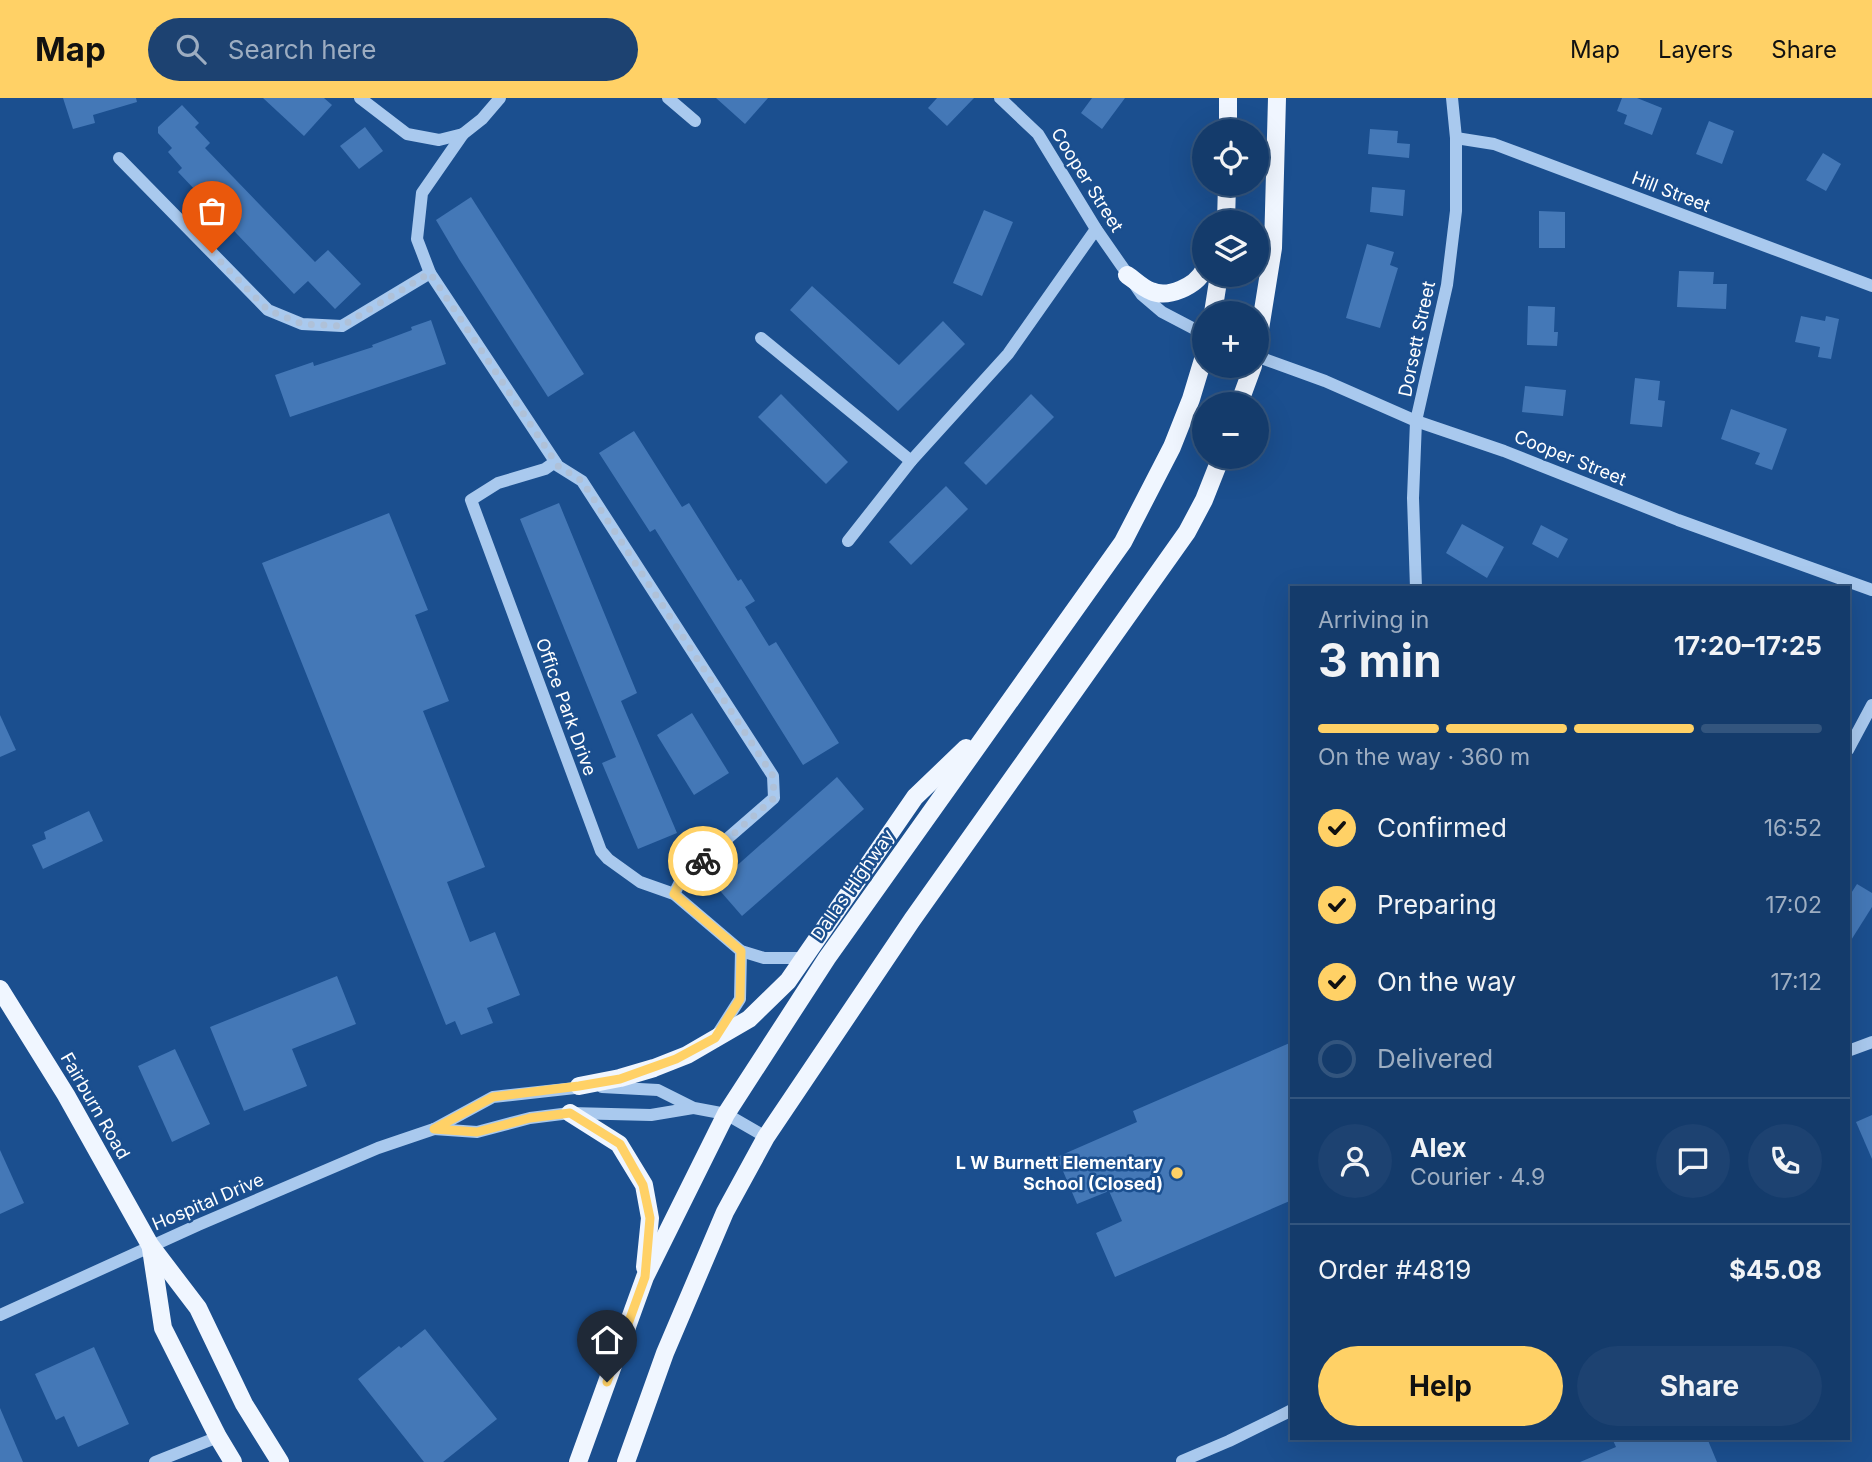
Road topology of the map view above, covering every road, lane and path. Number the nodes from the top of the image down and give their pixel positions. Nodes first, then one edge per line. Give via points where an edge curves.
1 (360, 98) edge
2 (500, 98) edge
3 (668, 98) edge
4 (1000, 98) edge
5 (1228, 98) edge
6 (1277, 98) edge
7 (1452, 98) edge
8 (1228, 119) edge
9 (695, 121) dead end
10 (463, 134) junction
11 (1456, 138) junction
12 (119, 158) dead end
13 (1096, 229) junction
14 (430, 273) junction
15 (1127, 275) junction
16 (1192, 283) edge
17 (1872, 286) edge
18 (1265, 301) edge
19 (1192, 328) edge
20 (761, 338) dead end
21 (1269, 360) edge
22 (1197, 378) edge
23 (1416, 421) junction
24 (911, 461) junction
25 (555, 462) junction
26 (1216, 469) edge
27 (848, 541) dead end
28 (1416, 586) edge
29 (1872, 590) edge
30 (1872, 705) edge
31 (997, 720) junction
32 (1850, 746) edge
33 (674, 894) junction
34 (741, 951) junction
35 (803, 958) junction
36 (0, 989) edge
37 (715, 1038) junction
38 (1872, 1042) edge
39 (1850, 1050) edge
40 (579, 1086) junction
41 (694, 1108) junction
42 (570, 1113) junction
43 (726, 1114) junction
44 (434, 1129) junction
45 (766, 1137) junction
46 (150, 1245) junction
47 (645, 1277) junction
48 (0, 1315) edge
49 (1290, 1411) edge
50 (218, 1437) junction
51 (1182, 1461) edge
52 (155, 1462) edge
53 (233, 1462) edge
54 (280, 1462) edge
55 (578, 1462) edge
56 (626, 1462) edge

1 - 10 street via 407,134 439,140
2 - 10 street
3 - 9 street
4 - 13 street, Cooper Street via 1038,134
5 - 8 main road
6 - 18 main road via 1273,248
7 - 11 street, Dorsett Street
10 - 14 street via 422,193 417,239
11 - 17 street, Hill Street via 1494,144
11 - 23 street, Dorsett Street via 1456,211 1447,285
12 - 14 street via 268,310 302,324 342,326
13 - 15 street, Cooper Street
13 - 24 street via 1008,354
14 - 25 street
15 - 16 main road via 1152,292 1175,292
15 - 19 street, Cooper Street via 1162,312
20 - 24 street
21 - 23 street, Cooper Street
22 - 31 main road, Dallas Highway via 1172,447 1123,542
23 - 28 street, Dorsett Street
23 - 29 street, Cooper Street
24 - 27 street
25 - 33 street via 582,481 773,776 774,798 682,878
25 - 33 street, Office Park Drive via 498,483 471,500 601,851 640,881
26 - 45 main road via 1187,531 912,920
30 - 32 street
31 - 35 main road via 915,797
31 - 43 main road, Dallas Highway via 827,958
33 - 34 street, Office Park Drive
34 - 35 street, Office Park Drive via 764,958
34 - 37 street via 740,999
35 - 37 main road via 788,981 749,1019
36 - 46 main road, Fairburn Road
37 - 40 main road via 654,1068
38 - 39 street
40 - 41 street, Hospital Drive via 658,1090
40 - 44 street, Hospital Drive via 493,1097
41 - 42 street, Hospital Drive via 651,1115
41 - 43 street, Hospital Drive
42 - 44 street, Hospital Drive via 477,1132
42 - 47 main road via 620,1144 643,1185 650,1218
43 - 45 street, Hospital Drive
43 - 47 main road, Dallas Highway
44 - 46 street, Hospital Drive via 377,1148
45 - 56 main road via 725,1212 664,1353
46 - 48 street, Hospital Drive
46 - 50 main road, Fairburn Road via 163,1328
46 - 54 main road, Fairburn Road via 198,1308 244,1404
47 - 55 main road, Dallas Highway
49 - 51 street
50 - 52 street
50 - 53 main road, Fairburn Road

